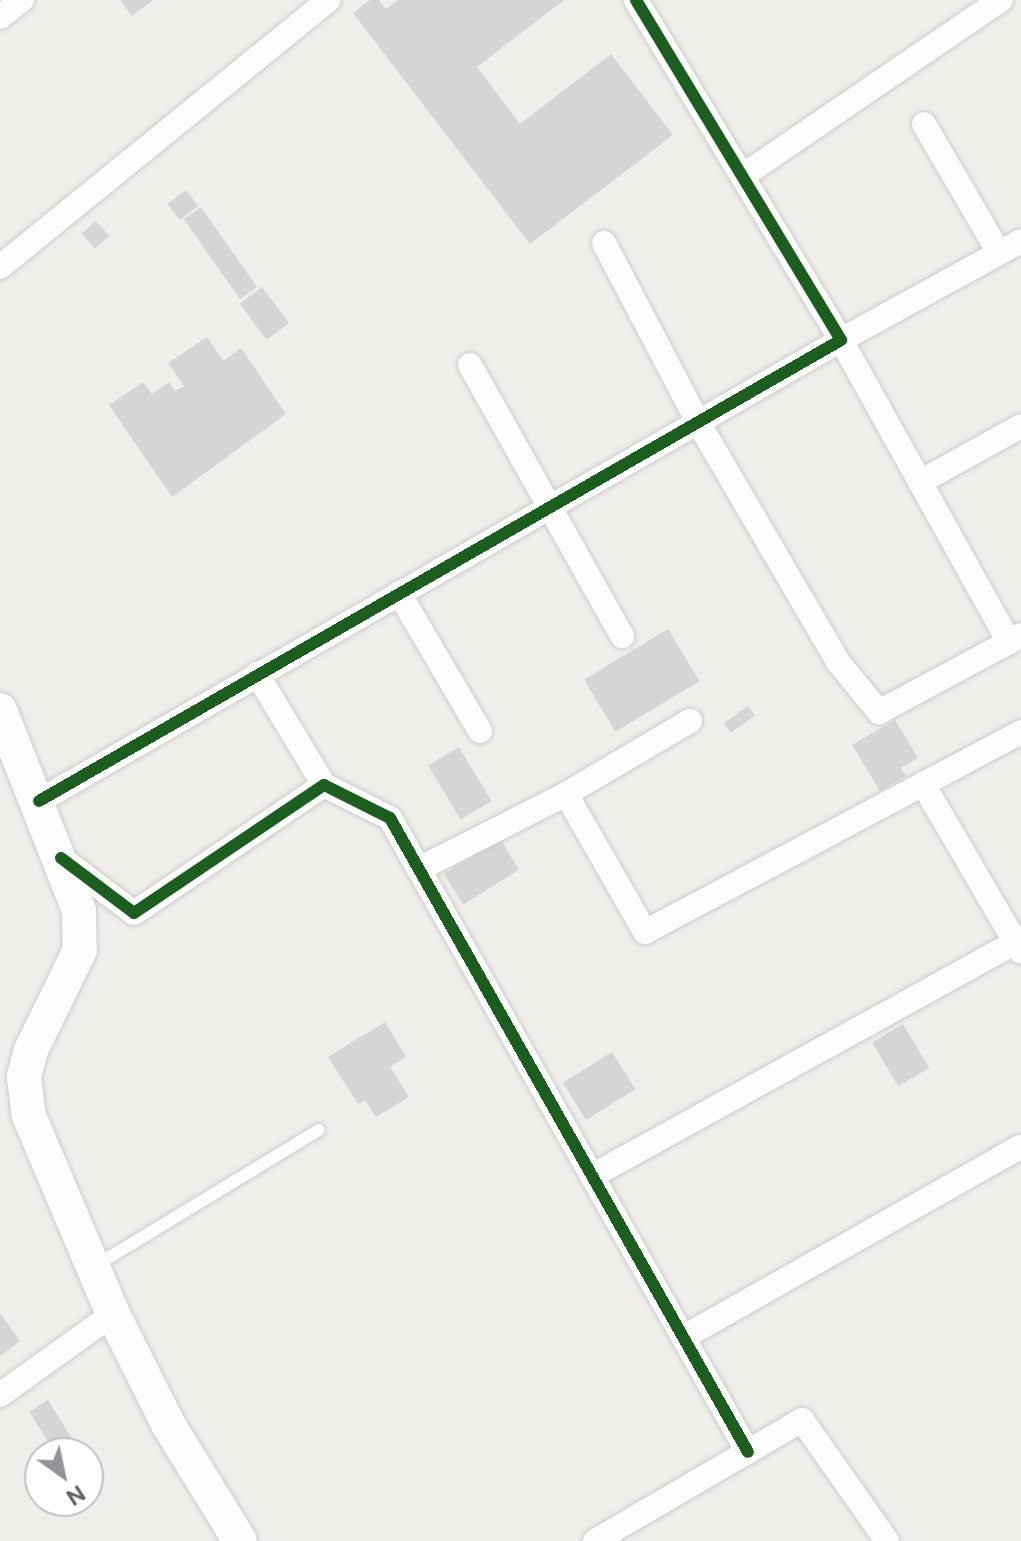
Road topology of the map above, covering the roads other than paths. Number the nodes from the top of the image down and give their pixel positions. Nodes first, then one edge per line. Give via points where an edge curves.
1 (22, 0) edge
2 (328, 0) edge
3 (636, 0) edge
4 (1001, 0) edge
5 (0, 17) edge
6 (924, 124) dead end
7 (744, 175) junction
8 (1021, 241) edge
9 (604, 243) dead end
10 (999, 253) junction
11 (0, 267) edge
12 (841, 340) junction
13 (470, 365) dead end
14 (698, 422) junction
15 (1021, 426) edge
16 (920, 482) junction
17 (551, 506) junction
18 (399, 593) junction
19 (622, 636) dead end
20 (1015, 638) edge
21 (257, 674) junction
22 (0, 710) edge
23 (690, 721) dead end
24 (480, 731) dead end
25 (1021, 732) edge
26 (923, 784) junction
27 (324, 785) junction
28 (566, 794) junction
29 (39, 801) junction
30 (61, 858) junction
31 (419, 869) junction
32 (1018, 947) edge
33 (319, 1130) dead end
34 (1021, 1146) edge
35 (592, 1176) junction
36 (92, 1268) junction
37 (113, 1314) junction
38 (684, 1337) junction
39 (0, 1395) edge
40 (748, 1452) junction
41 (240, 1541) edge
42 (595, 1541) edge
43 (887, 1541) edge

1 - 5 street
2 - 11 street
3 - 7 street
4 - 7 street
6 - 10 street
7 - 12 street
8 - 10 street
9 - 14 street
10 - 12 street
12 - 14 street
12 - 16 street
13 - 17 street
14 - 17 street
14 - 20 street via 838,662 879,712
15 - 16 street
16 - 20 street
17 - 18 street
17 - 19 street
18 - 21 street
18 - 24 street
21 - 27 street
21 - 29 street
22 - 29 street
23 - 28 street
25 - 26 street
26 - 28 street via 645,932
26 - 32 street
27 - 30 street via 134,913
27 - 31 street via 390,818
28 - 31 street
29 - 30 street
30 - 36 street via 79,911 80,950 31,1050 24,1077 29,1116
31 - 35 street
32 - 35 street
33 - 36 lane
34 - 38 street
35 - 38 street
36 - 37 street
37 - 39 street
37 - 41 street via 168,1424
38 - 40 street
40 - 42 street
40 - 43 street via 802,1420

